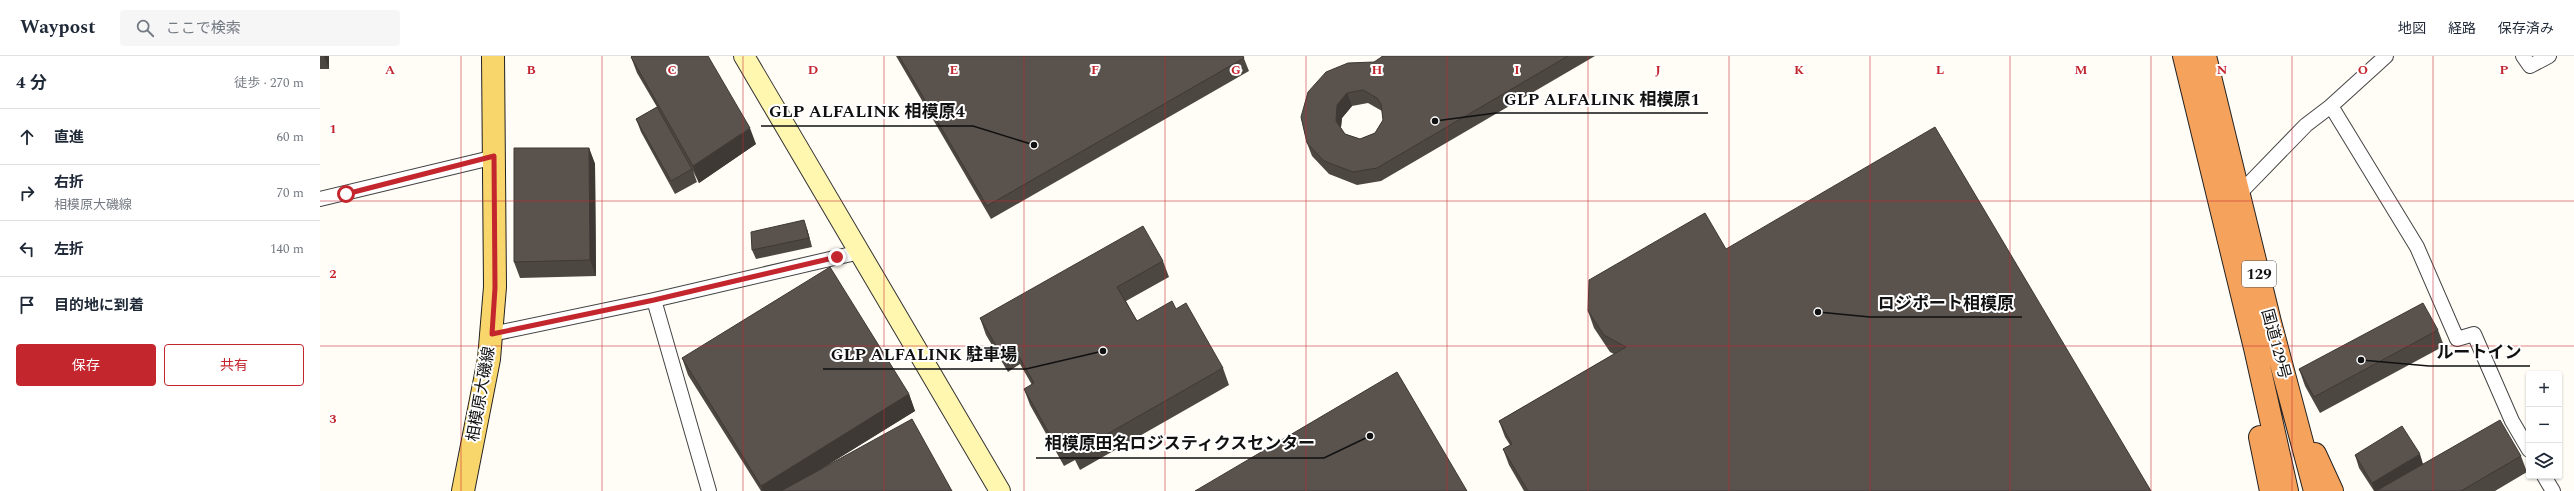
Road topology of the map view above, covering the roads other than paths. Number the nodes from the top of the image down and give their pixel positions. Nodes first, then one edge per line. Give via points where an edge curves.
1 (493, 56) edge
2 (744, 56) edge
3 (2184, 56) edge
4 (2205, 56) edge
5 (2386, 56) edge
6 (2523, 56) edge
7 (2549, 56) edge
8 (2331, 106) junction
9 (494, 156) junction
10 (2239, 194) junction
11 (320, 199) edge
12 (860, 252) junction
13 (654, 300) junction
14 (492, 334) junction
15 (2255, 348) junction
16 (2293, 406) junction
17 (2526, 444) edge
18 (2546, 479) edge
19 (463, 491) edge
20 (709, 491) edge
21 (1000, 491) edge
22 (2271, 491) edge
23 (2287, 491) edge
24 (2315, 491) edge
25 (2332, 491) edge
26 (2553, 491) edge

1 - 9 main road, 相模原大磯線
2 - 12 street
3 - 15 highway, 国道129号 / 129
4 - 10 highway, 国道129号 / 129
5 - 8 street
6 - 7 street via 2530,66
8 - 10 street via 2306,125
8 - 17 street via 2417,247 2457,339 2474,334 2499,395
9 - 11 street
9 - 14 main road, 相模原大磯線 via 495,288
10 - 16 highway, 国道129号 / 129
12 - 13 street
12 - 21 street
13 - 14 street
13 - 20 street
14 - 19 main road, 相模原大磯線
15 - 22 highway via 2255,417
15 - 23 highway, 国道129号 / 129
16 - 24 highway, 国道129号 / 129
16 - 25 highway
18 - 26 street

